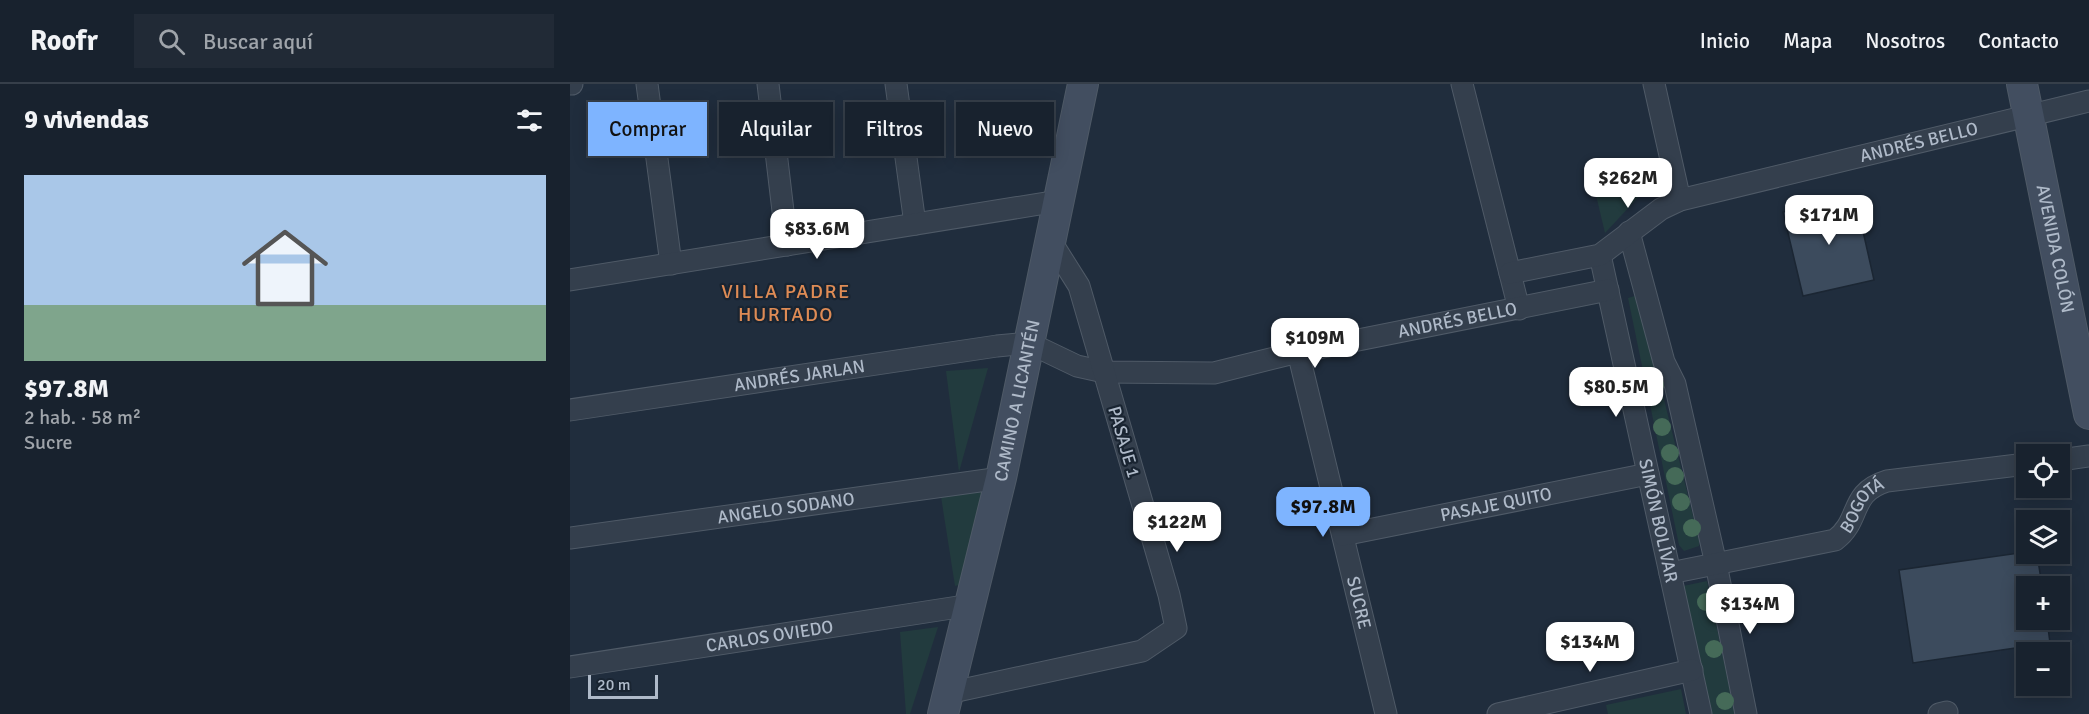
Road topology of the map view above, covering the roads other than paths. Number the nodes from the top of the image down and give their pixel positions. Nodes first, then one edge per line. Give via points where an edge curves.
1 (647, 84) edge
2 (768, 84) edge
3 (896, 84) edge
4 (1083, 84) edge
5 (1462, 84) edge
6 (1654, 84) edge
7 (2022, 84) edge
8 (2089, 101) edge
9 (2028, 117) junction
10 (1680, 200) junction
11 (1058, 201) junction
12 (915, 224) junction
13 (1629, 232) junction
14 (1050, 240) junction
15 (787, 245) junction
16 (1600, 255) junction
17 (671, 264) junction
18 (1510, 273) junction
19 (570, 280) edge
20 (1608, 290) junction
21 (1519, 309) junction
22 (1029, 343) junction
23 (1298, 352) junction
24 (1104, 372) junction
25 (570, 410) edge
26 (2089, 414) edge
27 (2089, 456) edge
28 (2070, 459) edge
29 (2016, 465) edge
30 (1648, 474) junction
31 (1001, 478) junction
32 (1343, 534) junction
33 (570, 538) edge
34 (1716, 564) junction
35 (1670, 573) junction
36 (971, 605) junction
37 (570, 667) edge
38 (1692, 670) junction
39 (945, 703) edge
40 (1386, 714) edge
41 (1498, 714) edge
42 (1701, 714) edge
43 (1746, 714) edge

1 - 17 street
2 - 15 street
3 - 12 street
4 - 11 street, CAMINO A LICANTÉN
5 - 18 street
6 - 10 street
7 - 9 street, AVENIDA COLÓN
8 - 9 street, ANDRÉS BELLO
9 - 10 street, ANDRÉS BELLO
9 - 26 street, AVENIDA COLÓN
10 - 13 street, ANDRÉS BELLO
11 - 12 street
11 - 14 street, CAMINO A LICANTÉN
12 - 15 street
13 - 16 street, ANDRÉS BELLO
13 - 34 street via 1664,362 1675,384
14 - 22 street, CAMINO A LICANTÉN
14 - 24 street, PASAJE 1 via 1079,286
15 - 17 street
16 - 18 street, ANDRÉS BELLO
16 - 20 street, SIMÓN BOLÍVAR
17 - 19 street
18 - 21 street
20 - 21 street, ANDRÉS BELLO
20 - 30 street, SIMÓN BOLÍVAR
21 - 23 street, ANDRÉS BELLO
22 - 24 street, ANDRÉS BELLO via 1077,366
22 - 25 street, ANDRÉS JARLAN
22 - 31 street, CAMINO A LICANTÉN
23 - 24 street, ANDRÉS BELLO via 1214,373
23 - 32 street, SUCRE
24 - 39 street, PASAJE 1 via 1176,628 1142,651
27 - 28 street
29 - 34 street, BOGOTÁ via 1887,481 1868,489 1856,504 1848,527 1835,540
30 - 32 street, PASAJE QUITO
30 - 35 street, SIMÓN BOLÍVAR
31 - 33 street, ANGELO SODANO
31 - 36 street, CAMINO A LICANTÉN
32 - 40 street, SUCRE
34 - 35 street, BOGOTÁ
34 - 43 street
35 - 38 street, SIMÓN BOLÍVAR
36 - 37 street, CARLOS OVIEDO
36 - 39 street, CAMINO A LICANTÉN
38 - 41 street
38 - 42 street, SIMÓN BOLÍVAR

